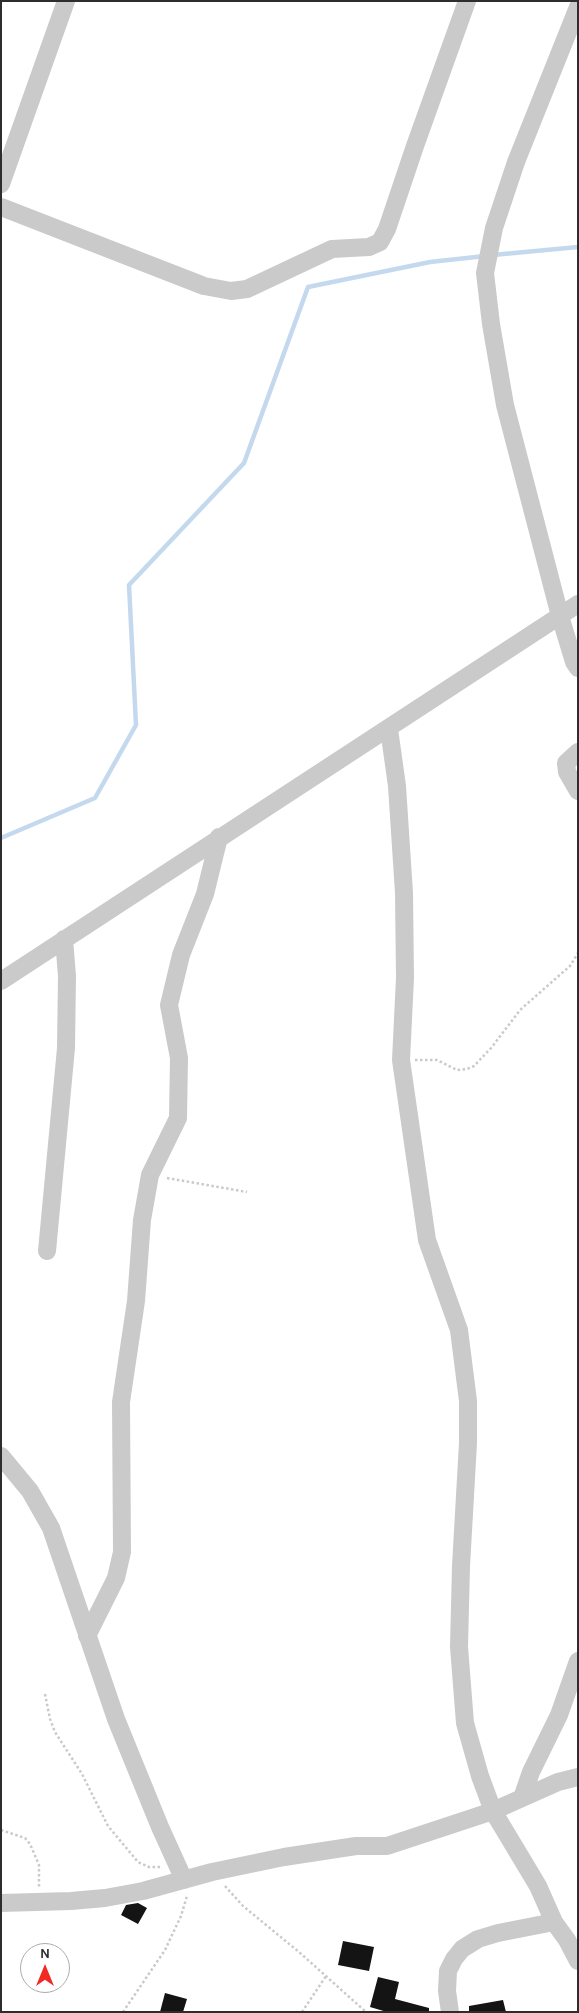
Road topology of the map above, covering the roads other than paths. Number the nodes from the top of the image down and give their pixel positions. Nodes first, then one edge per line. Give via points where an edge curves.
1 (66, 1) edge
2 (467, 1) edge
3 (578, 8) edge
4 (1, 184) edge
5 (1, 207) edge
6 (578, 604) edge
7 (560, 616) junction
8 (577, 664) edge
9 (389, 728) junction
10 (578, 752) edge
11 (578, 791) edge
12 (219, 837) junction
13 (64, 939) junction
14 (1, 981) edge
15 (47, 1251) dead end
16 (1, 1456) edge
17 (87, 1636) junction
18 (578, 1661) edge
19 (578, 1777) edge
20 (522, 1798) junction
21 (493, 1810) junction
22 (185, 1874) junction
23 (1, 1903) edge
24 (554, 1922) junction
25 (578, 1961) edge
26 (450, 2012) edge

1 - 4 street
2 - 5 street via 387,229 380,242 369,247 332,249 247,289 231,291 204,286
3 - 7 street via 516,162 494,228 485,274 505,405
6 - 7 street
7 - 8 street
7 - 9 street
9 - 12 street
9 - 21 street via 397,786 404,893 405,978 401,1060 427,1240 459,1330 468,1402 459,1607 461,1685 465,1723
10 - 11 street via 566,763 567,772
12 - 13 street
12 - 17 street via 205,894 181,954 169,1004 178,1058 178,1118 150,1175 142,1220 136,1301 121,1402 122,1552 116,1578
13 - 14 street
13 - 15 street via 66,1039
16 - 17 street via 30,1491 50,1528
17 - 22 street via 134,1764
18 - 20 street via 559,1715
19 - 20 street
20 - 21 street
21 - 22 street via 387,1846 356,1846
21 - 24 street via 538,1886
22 - 23 street via 143,1891 104,1898
24 - 25 street
24 - 26 street via 498,1933 478,1939 462,1949 448,1971

